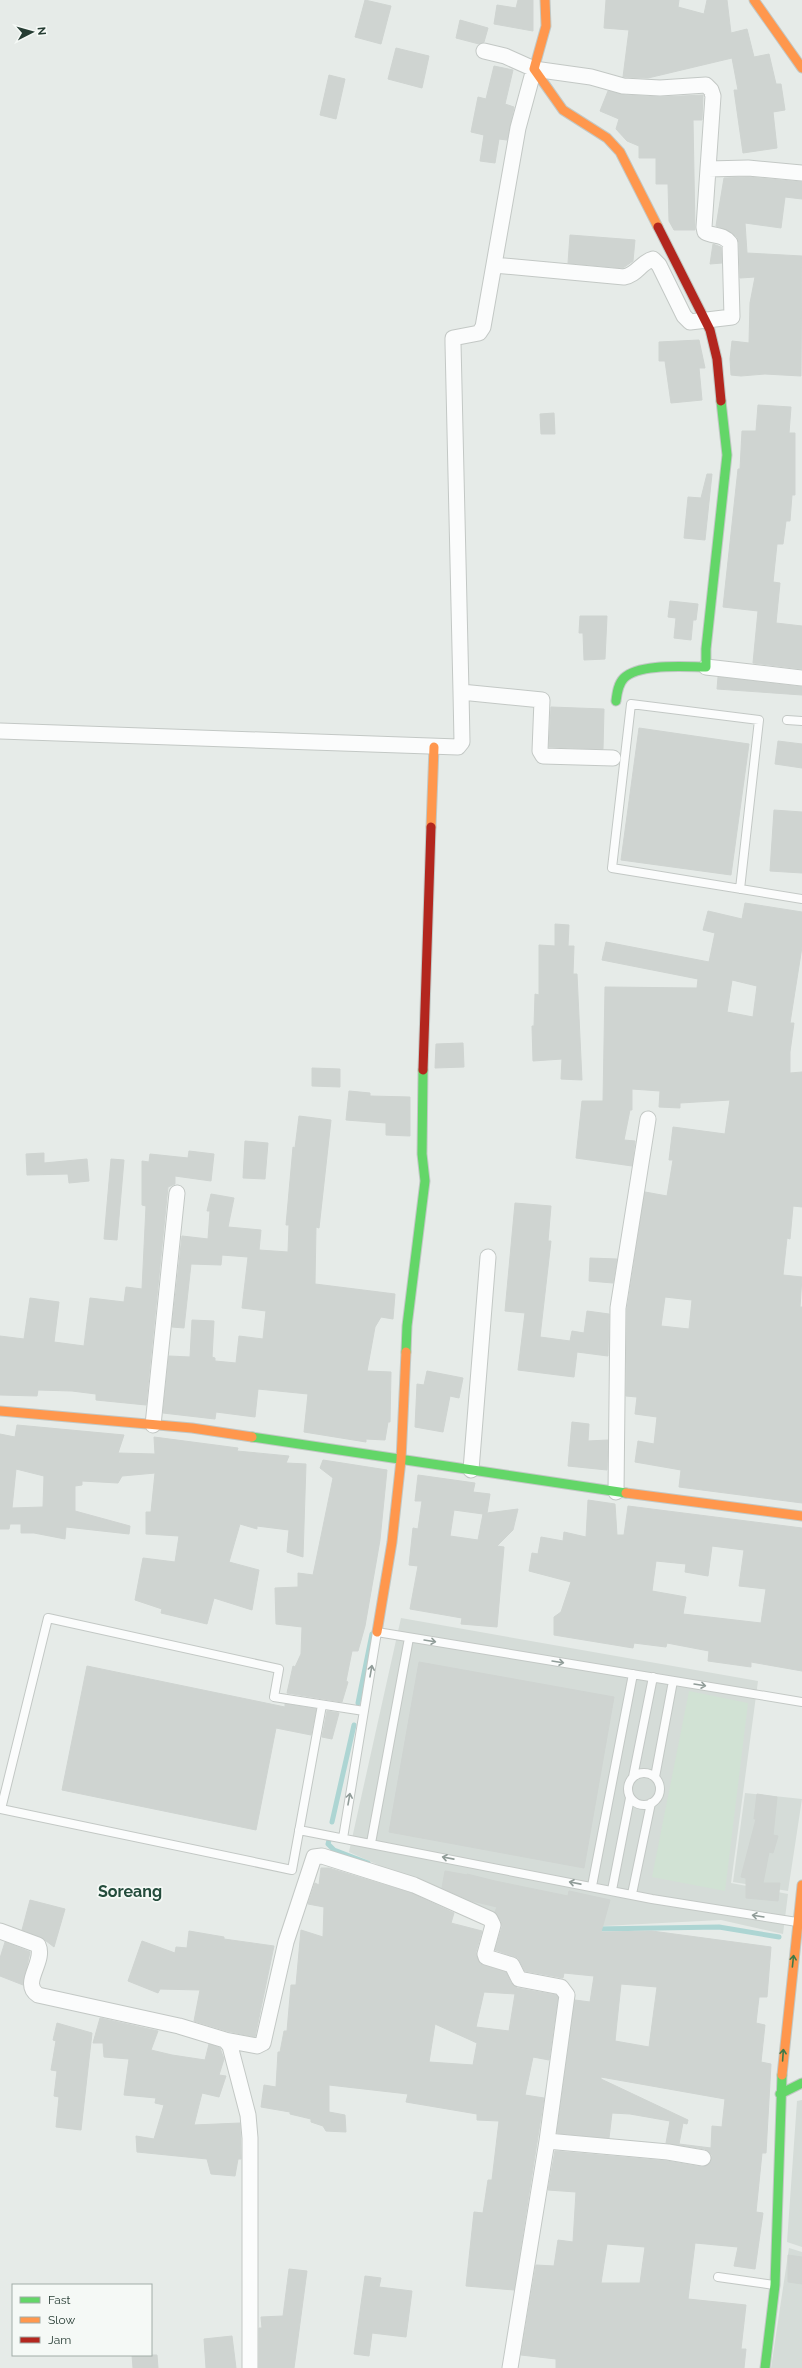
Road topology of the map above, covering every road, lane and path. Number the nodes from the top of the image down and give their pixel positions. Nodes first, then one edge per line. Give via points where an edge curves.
1 (545, 0) edge
2 (754, 0) edge
3 (484, 51) dead end
4 (802, 68) edge
5 (542, 70) junction
6 (708, 169) junction
7 (802, 173) edge
8 (494, 266) junction
9 (700, 321) junction
10 (706, 667) junction
11 (802, 678) edge
12 (461, 692) junction
13 (616, 701) dead end
14 (787, 720) dead end
15 (802, 721) edge
16 (0, 731) edge
17 (434, 747) junction
18 (613, 758) dead end
19 (740, 889) junction
20 (802, 899) edge
21 (648, 1119) dead end
22 (177, 1193) dead end
23 (488, 1257) dead end
24 (0, 1411) edge
25 (153, 1425) junction
26 (401, 1460) junction
27 (472, 1470) junction
28 (616, 1492) junction
29 (802, 1516) edge
30 (377, 1632) junction
31 (409, 1638) junction
32 (633, 1674) junction
33 (653, 1677) junction
34 (673, 1681) junction
35 (802, 1702) edge
36 (322, 1705) junction
37 (364, 1712) junction
38 (633, 1777) junction
39 (654, 1777) junction
40 (630, 1798) junction
41 (651, 1804) junction
42 (299, 1830) junction
43 (343, 1838) junction
44 (371, 1844) junction
45 (802, 1885) edge
46 (592, 1886) junction
47 (612, 1890) junction
48 (632, 1894) junction
49 (797, 1922) junction
50 (0, 1931) edge
51 (788, 2000) junction
52 (797, 2010) dead end
53 (225, 2040) junction
54 (802, 2083) edge
55 (780, 2094) junction
56 (546, 2141) junction
57 (703, 2158) dead end
58 (718, 2277) dead end
59 (775, 2285) junction
60 (250, 2368) edge
61 (510, 2368) edge
62 (765, 2368) edge

1 - 5 street via 548,13 541,48
2 - 4 street
3 - 5 street
5 - 6 street via 591,77 623,86 660,88 706,85 713,96
5 - 8 street via 518,128
5 - 9 street via 563,110 606,138 620,152
6 - 7 street via 748,168
6 - 9 street via 705,232 718,234 730,243 733,310 732,317
8 - 9 street via 624,277 632,276 647,260 653,259 659,265 684,316 690,322
8 - 12 street via 483,327 479,333 453,338 452,343
9 - 10 street via 713,338 718,359 727,455
10 - 11 street
10 - 13 street via 668,667 633,672 621,682
12 - 17 street via 462,746
12 - 18 street via 542,700 540,751 544,756
14 - 15 lane
16 - 17 street
17 - 26 street via 422,1098 425,1181 407,1326
19 - 19 lane via 612,868 631,704 759,720
19 - 20 lane
21 - 28 street via 618,1308
22 - 25 street
23 - 27 street
24 - 25 street
25 - 26 street via 192,1428
26 - 27 street
26 - 30 street via 392,1542
27 - 28 street
28 - 29 street
30 - 31 lane
37 -> 30 lane
31 -> 32 lane
31 - 44 lane
32 - 33 lane
32 - 46 lane
33 - 34 lane
33 - 38 lane
34 -> 35 lane
34 - 39 lane
36 - 37 lane
36 - 42 lane
36 - 42 lane via 274,1697 279,1670 48,1618 0,1809 292,1870
43 -> 37 lane
38 - 39 lane via 640,1774
38 - 40 lane via 629,1783
39 - 41 lane via 659,1784 659,1791
40 - 41 lane via 636,1803
40 - 47 lane
41 - 48 lane
42 - 43 lane
43 - 44 lane
46 -> 44 lane
45 - 49 street
46 - 47 lane
47 - 48 lane
49 -> 48 lane
51 -> 49 street
50 - 53 street via 38,1945 41,1954 30,1985 33,1992 38,1995 179,2026
51 - 52 street
55 -> 51 street
53 - 56 street via 257,2046 264,2043 286,1942 314,1857 318,1855 330,1858 414,1885 490,1920 493,1925 486,1958 512,1965 519,1979 561,1987 564,1990 567,1995
53 - 60 street via 230,2046 248,2115 250,2138
54 - 55 street
55 - 59 street
56 - 57 street via 668,2152
56 - 61 street
58 - 59 lane
59 - 62 street

